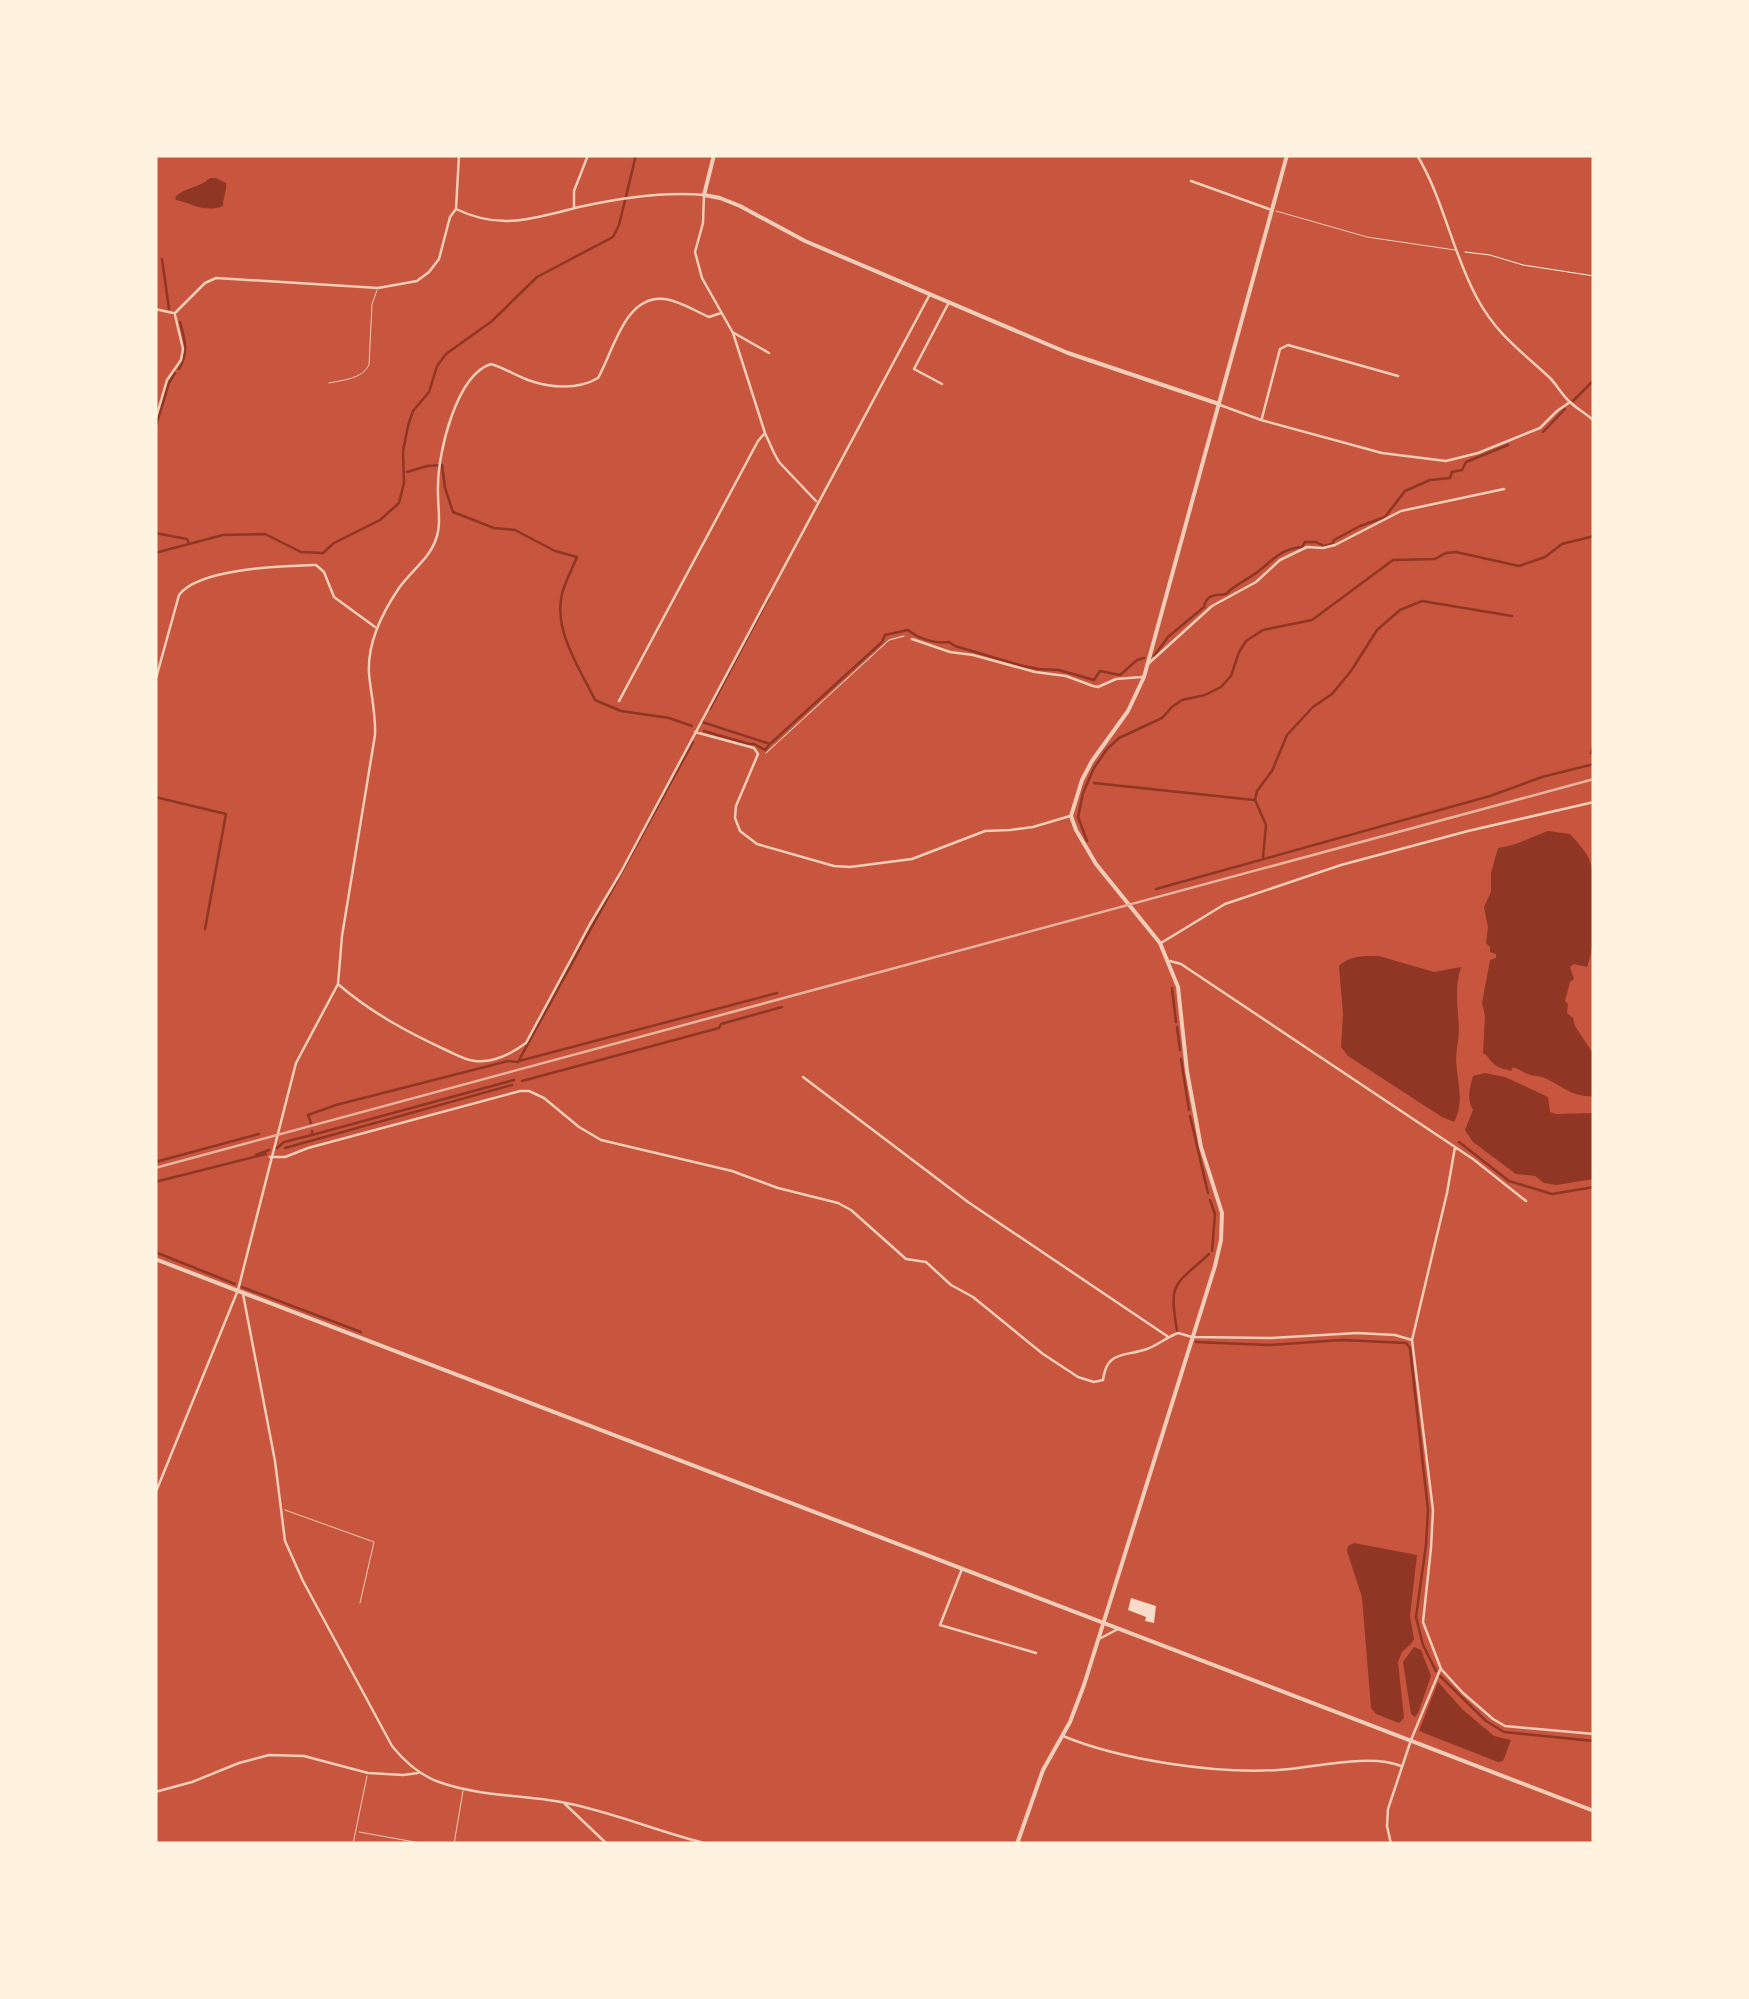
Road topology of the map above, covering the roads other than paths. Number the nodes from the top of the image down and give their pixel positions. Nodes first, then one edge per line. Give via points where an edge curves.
1 (460, 155) edge
2 (588, 155) edge
3 (714, 155) edge
4 (1288, 155) edge
5 (1417, 155) edge
6 (1191, 181) dead end
7 (704, 195) junction
8 (574, 209) junction
9 (456, 210) junction
10 (1272, 210) junction
11 (1457, 250) junction
12 (378, 288) junction
13 (929, 294) junction
14 (949, 302) junction
15 (155, 309) edge
16 (175, 313) junction
17 (721, 313) junction
18 (733, 333) junction
19 (770, 353) dead end
20 (1398, 376) dead end
21 (329, 383) dead end
22 (942, 384) dead end
23 (1570, 402) junction
24 (1220, 404) junction
25 (1261, 420) junction
26 (155, 421) edge
27 (1594, 421) edge
28 (765, 433) junction
29 (1504, 489) dead end
30 (817, 502) junction
31 (377, 628) junction
32 (912, 639) road end
33 (1147, 665) junction
34 (1144, 677) junction
35 (155, 682) edge
36 (619, 701) dead end
37 (695, 732) junction
38 (1594, 802) edge
39 (1072, 816) junction
40 (1160, 944) junction
41 (1168, 960) junction
42 (338, 984) junction
43 (804, 1078) dead end
44 (1455, 1147) junction
45 (270, 1157) junction
46 (1526, 1201) dead end
47 (155, 1258) edge
48 (240, 1291) junction
49 (1168, 1337) junction
50 (1192, 1337) junction
51 (1412, 1340) junction
52 (157, 1482) edge
53 (155, 1494) edge
54 (282, 1510) junction
55 (962, 1567) junction
56 (360, 1603) dead end
57 (1103, 1623) junction
58 (1118, 1628) junction
59 (1098, 1640) junction
60 (1036, 1653) dead end
61 (1441, 1669) junction
62 (1594, 1734) edge
63 (1062, 1736) junction
64 (1410, 1740) junction
65 (1401, 1766) junction
66 (368, 1773) junction
67 (420, 1773) junction
68 (464, 1788) junction
69 (155, 1792) edge
70 (563, 1802) junction
71 (585, 1808) junction
72 (1594, 1810) edge
73 (579, 1818) junction
74 (356, 1831) junction
75 (353, 1844) edge
76 (426, 1844) edge
77 (454, 1844) edge
78 (607, 1844) edge
79 (708, 1844) edge
80 (1017, 1844) edge
81 (1391, 1844) edge

1 - 9 street
2 - 8 street
3 - 7 street
4 - 10 street
5 - 11 street
6 - 10 street
7 - 8 street
7 - 13 street
7 - 17 street via 695,252
8 - 9 street via 526,221
9 - 12 street via 430,272
10 - 11 lane via 1367,237
10 - 24 street
11 - 23 street via 1493,324
12 - 16 street via 216,278
12 - 21 lane via 366,372
13 - 14 street
13 - 30 street
14 - 22 street via 914,368
14 - 24 street via 1068,353
15 - 16 street
16 - 26 street via 181,360 167,380
17 - 18 street
17 - 31 street via 709,317 664,298 636,306 589,384 546,385 499,366 482,367 449,423 436,539
18 - 19 street
18 - 28 street
20 - 25 street via 1288,345 1280,349
23 - 25 street via 1540,428 1446,461 1382,453
23 - 27 street
24 - 25 street
24 - 33 street
28 - 30 street via 779,462
28 - 36 street
29 - 33 street via 1402,511 1335,546 1307,547 1280,560 1212,606
30 - 37 street
31 - 35 street via 334,597 316,565 224,572 179,595
31 - 42 street via 369,672 375,735
32 - 34 street via 1098,687
33 - 34 street
34 - 39 street via 1082,780
37 - 39 street via 758,754 736,806 740,831 757,844 834,866 912,859 985,830
37 - 42 street via 526,1043 511,1054 471,1061 389,1022
38 - 40 street via 1340,865 1225,904
39 - 40 street via 1096,864
40 - 41 street
41 - 44 street
41 - 50 street via 1201,1147 1222,1212 1215,1266
42 - 45 street via 296,1063
43 - 49 street via 968,1202
44 - 46 street
44 - 51 street
45 - 48 street
45 - 49 street via 529,1091 600,1140 732,1171 851,1210 906,1259 926,1262 1078,1377 1103,1380 1118,1355
47 - 48 street
48 - 52 street
48 - 54 street
48 - 55 street
49 - 50 street
50 - 51 street via 1357,1333
50 - 57 street
51 - 61 street via 1433,1510 1423,1622
52 - 53 street
54 - 56 lane via 374,1542
54 - 67 street via 285,1540 303,1581 392,1746
55 - 57 street
55 - 60 street via 940,1625
57 - 58 street
57 - 59 street
58 - 59 street
58 - 64 street
59 - 63 street
61 - 62 street via 1506,1726
61 - 64 street
63 - 65 street via 1118,1754 1203,1768 1274,1771 1378,1760
63 - 80 street via 1038,1780
64 - 65 street
64 - 72 street
65 - 81 street via 1388,1809
66 - 67 street
66 - 69 street via 304,1756 268,1756
66 - 74 lane
67 - 68 street
68 - 70 street
68 - 77 lane
70 - 71 street
70 - 73 street
71 - 73 street
71 - 79 street
73 - 78 street
74 - 75 lane
74 - 76 lane

